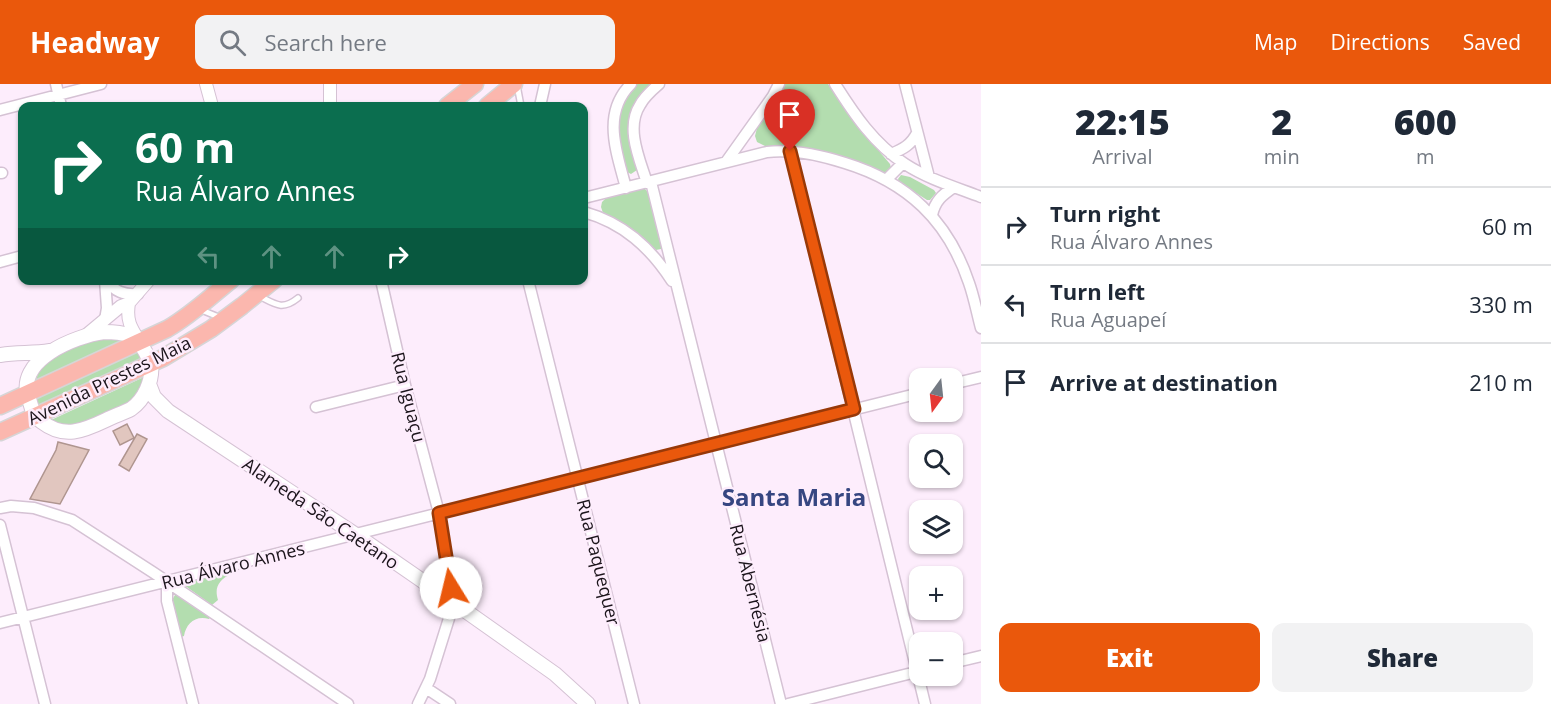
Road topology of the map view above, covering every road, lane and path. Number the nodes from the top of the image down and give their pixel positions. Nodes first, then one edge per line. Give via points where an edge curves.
1 (101, 84) edge
2 (206, 84) edge
3 (330, 84) edge
4 (474, 84) edge
5 (515, 84) edge
6 (545, 84) edge
7 (631, 84) edge
8 (659, 84) edge
9 (779, 84) edge
10 (835, 84) edge
11 (905, 84) edge
12 (57, 89) edge
13 (22, 102) edge
14 (211, 102) edge
15 (330, 102) edge
16 (452, 102) edge
17 (495, 102) edge
18 (520, 102) edge
19 (541, 102) edge
20 (18, 103) edge
21 (0, 110) edge
22 (917, 133) junction
23 (790, 151) junction
24 (891, 154) junction
25 (726, 162) junction
26 (903, 163) junction
27 (929, 177) junction
28 (886, 180) junction
29 (649, 183) junction
30 (954, 187) junction
31 (626, 188) junction
32 (601, 194) junction
33 (588, 197) edge
34 (981, 197) edge
35 (588, 213) edge
36 (932, 215) junction
37 (598, 216) junction
38 (18, 257) edge
39 (0, 262) edge
40 (106, 285) edge
41 (111, 285) edge
42 (145, 285) edge
43 (225, 285) edge
44 (268, 285) edge
45 (382, 285) edge
46 (529, 285) edge
47 (677, 288) junction
48 (257, 295) junction
49 (298, 298) dead end
50 (134, 299) junction
51 (198, 308) junction
52 (225, 319) junction
53 (105, 320) junction
54 (981, 328) edge
55 (84, 336) junction
56 (140, 342) junction
57 (50, 351) junction
58 (2, 354) edge
59 (151, 364) junction
60 (28, 376) junction
61 (981, 377) edge
62 (963, 381) edge
63 (149, 384) junction
64 (405, 385) junction
65 (27, 394) junction
66 (909, 396) edge
67 (0, 406) edge
68 (316, 407) dead end
69 (132, 408) junction
70 (854, 409) junction
71 (168, 411) junction
72 (35, 416) junction
73 (0, 432) edge
74 (716, 444) junction
75 (578, 478) junction
76 (0, 508) edge
77 (439, 513) junction
78 (0, 525) edge
79 (356, 535) junction
80 (167, 581) junction
81 (453, 602) junction
82 (24, 617) junction
83 (0, 623) edge
84 (909, 634) edge
85 (981, 656) edge
86 (963, 660) edge
87 (909, 673) edge
88 (921, 686) edge
89 (426, 688) junction
90 (45, 704) edge
91 (193, 704) edge
92 (348, 704) edge
93 (418, 704) edge
94 (450, 704) edge
95 (588, 704) edge
96 (634, 704) edge
97 (781, 704) edge
98 (788, 704) edge
99 (925, 704) edge

1 - 12 street
2 - 14 street
3 - 15 street
4 - 16 highway
5 - 17 highway
5 - 18 lane
6 - 19 street
7 - 31 street via 619,100 613,126
8 - 29 street, Rua Abernésia via 639,106 634,122 636,145
9 - 25 street
10 - 24 street via 861,122
11 - 22 street
12 - 13 street
20 - 21 street
22 - 24 street via 908,146
22 - 27 street
23 - 25 street
23 - 28 street via 831,158
23 - 70 street
24 - 26 street
25 - 29 street
26 - 27 street
26 - 28 street
27 - 30 street
28 - 36 street via 912,196
29 - 31 street
29 - 47 street, Rua Abernésia
30 - 34 street
30 - 36 street via 938,199
31 - 32 street
32 - 33 street
32 - 37 street
35 - 37 street
36 - 54 street via 964,269
37 - 47 street via 620,226 645,246
38 - 39 street
40 - 53 street
41 - 50 street
42 - 50 street
43 - 51 highway, Avenida Prestes Maia
44 - 48 highway, Avenida Prestes Maia
45 - 64 street, Rua Iguaçu
46 - 75 street, Rua Paquequer
47 - 74 street, Rua Abernésia
48 - 49 lane via 285,306
48 - 52 highway, Avenida Prestes Maia
50 - 53 street
50 - 56 street via 128,322
51 - 52 lane
51 - 56 highway, Avenida Prestes Maia
52 - 59 highway, Avenida Prestes Maia
53 - 55 street
55 - 56 main road via 116,332
55 - 57 main road
56 - 59 main road
56 - 65 highway, Avenida Prestes Maia
57 - 58 main road
57 - 60 main road
58 - 60 main road via 24,361
59 - 63 main road
59 - 72 highway, Avenida Prestes Maia
60 - 65 main road
61 - 62 street
63 - 69 main road
63 - 71 main road, Alameda São Caetano via 154,397
64 - 68 street
64 - 77 street, Rua Iguaçu
65 - 67 highway, Avenida Prestes Maia
65 - 72 main road
66 - 70 street, Rua Álvaro Annes
69 - 71 main road, Alameda São Caetano via 148,405
69 - 72 main road via 78,432 56,430
70 - 74 street, Rua Álvaro Annes
70 - 84 street
71 - 79 main road, Alameda São Caetano
72 - 73 highway, Avenida Prestes Maia
74 - 75 street, Rua Álvaro Annes
74 - 97 street, Rua Abernésia
75 - 77 street, Rua Álvaro Annes
75 - 96 street, Rua Paquequer
76 - 80 street via 34,508 72,520
77 - 79 street, Rua Álvaro Annes
77 - 81 street, Rua Iguaçu
78 - 82 street
79 - 80 street, Rua Álvaro Annes
79 - 81 main road, Alameda São Caetano
80 - 82 street, Rua Álvaro Annes
80 - 91 street via 167,601
80 - 92 street
81 - 89 street
81 - 95 main road, Alameda São Caetano via 555,674
82 - 83 street, Rua Álvaro Annes
82 - 90 street
85 - 86 street
87 - 98 street
88 - 99 street
89 - 93 street
89 - 94 street

